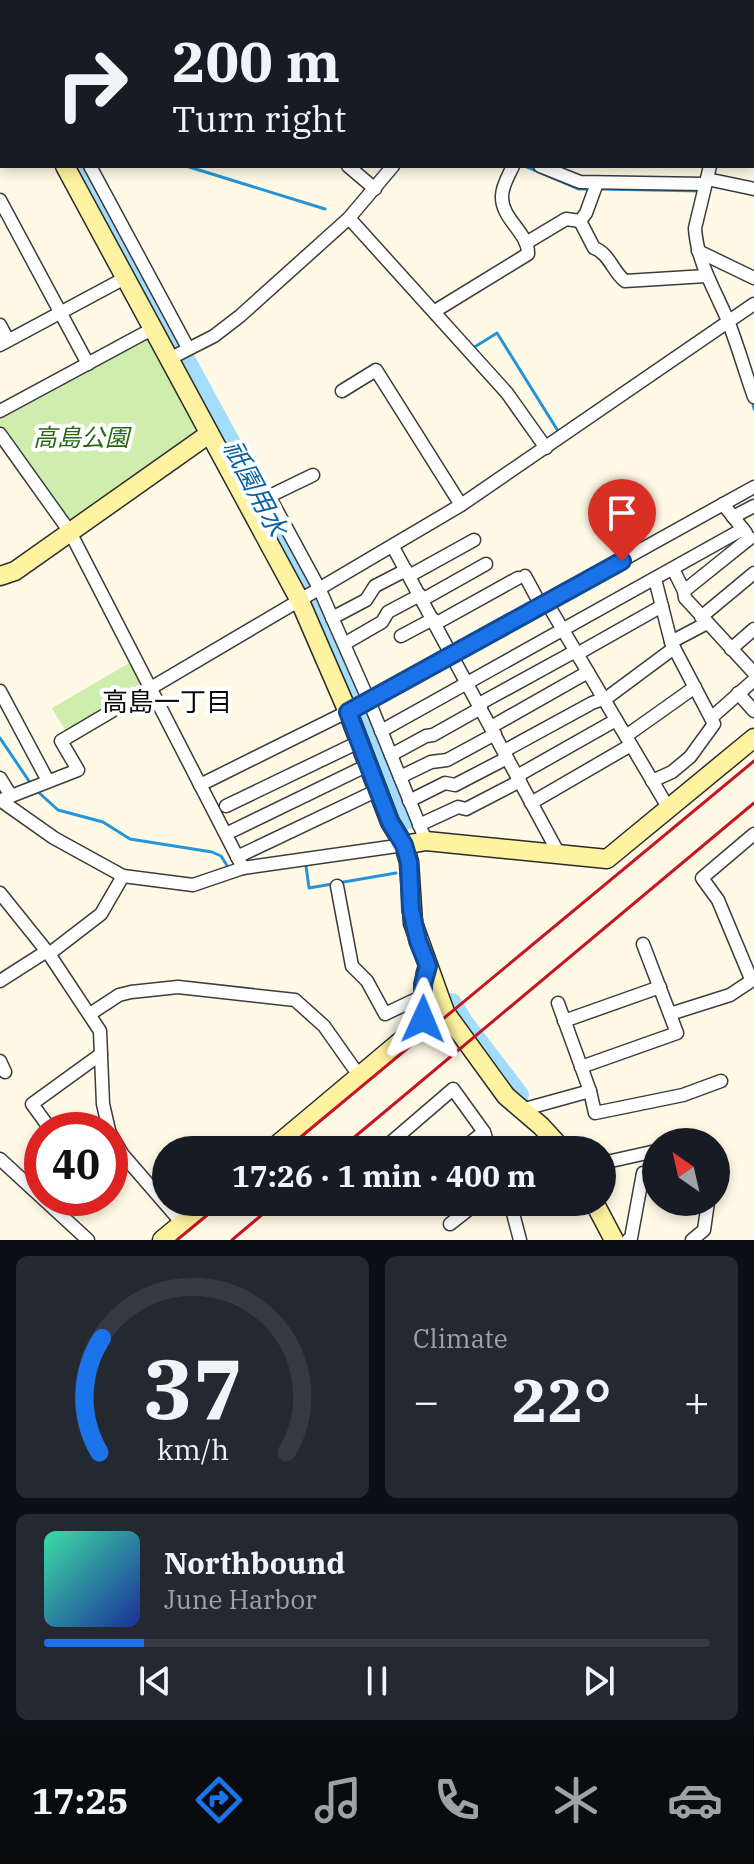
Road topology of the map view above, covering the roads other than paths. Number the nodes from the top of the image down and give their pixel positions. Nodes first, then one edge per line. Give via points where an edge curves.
1 (67, 168) edge
2 (91, 168) edge
3 (350, 168) edge
4 (391, 168) edge
5 (512, 168) edge
6 (545, 168) edge
7 (706, 182) edge
8 (595, 187) junction
9 (375, 189) junction
10 (754, 189) edge
11 (0, 200) edge
12 (99, 201) junction
13 (349, 218) junction
14 (580, 221) junction
15 (526, 243) junction
16 (698, 251) junction
17 (706, 276) junction
18 (125, 278) junction
19 (754, 278) edge
20 (754, 304) edge
21 (435, 311) junction
22 (61, 313) junction
23 (728, 322) junction
24 (0, 325) edge
25 (152, 329) junction
26 (4, 343) edge
27 (180, 353) junction
28 (88, 364) junction
29 (342, 391) dead end
30 (754, 397) edge
31 (0, 411) edge
32 (0, 434) edge
33 (209, 434) junction
34 (546, 448) junction
35 (313, 475) dead end
36 (754, 487) edge
37 (261, 500) junction
38 (723, 504) junction
39 (461, 505) junction
40 (754, 506) edge
41 (733, 517) junction
42 (70, 532) junction
43 (751, 538) edge
44 (474, 540) dead end
45 (393, 547) junction
46 (486, 564) dead end
47 (673, 569) junction
48 (408, 573) junction
49 (754, 573) edge
50 (0, 576) edge
51 (655, 579) junction
52 (318, 588) junction
53 (684, 591) junction
54 (302, 598) junction
55 (421, 598) junction
56 (547, 603) junction
57 (662, 606) junction
58 (332, 618) junction
59 (704, 620) junction
60 (434, 621) junction
61 (754, 629) edge
62 (563, 631) junction
63 (401, 636) dead end
64 (344, 644) junction
65 (673, 645) junction
66 (731, 649) junction
67 (577, 654) junction
68 (453, 655) junction
69 (588, 672) junction
70 (754, 673) edge
71 (754, 680) edge
72 (468, 684) junction
73 (150, 686) junction
74 (695, 687) junction
75 (0, 691) edge
76 (738, 693) junction
77 (603, 699) junction
78 (359, 706) junction
79 (480, 706) junction
80 (754, 711) edge
81 (711, 718) junction
82 (616, 720) junction
83 (381, 731) junction
84 (493, 731) junction
85 (754, 738) edge
86 (628, 741) junction
87 (359, 742) junction
88 (391, 755) junction
89 (506, 755) junction
90 (368, 765) junction
91 (400, 777) junction
92 (0, 778) edge
93 (518, 778) junction
94 (652, 781) junction
95 (38, 785) junction
96 (200, 785) junction
97 (378, 790) junction
98 (4, 799) edge
99 (409, 801) junction
100 (531, 803) junction
101 (226, 806) dead end
102 (669, 809) junction
103 (422, 833) junction
104 (226, 834) junction
105 (754, 834) edge
106 (404, 845) junction
107 (559, 854) junction
108 (240, 863) junction
109 (123, 876) junction
110 (337, 886) dead end
111 (0, 893) edge
112 (643, 944) dead end
113 (48, 952) junction
114 (428, 966) junction
115 (752, 979) edge
116 (0, 981) edge
117 (660, 987) junction
118 (423, 996) junction
119 (558, 1003) dead end
120 (90, 1014) junction
121 (670, 1014) junction
122 (564, 1021) junction
123 (101, 1054) junction
124 (581, 1067) junction
125 (360, 1077) junction
126 (721, 1081) dead end
127 (590, 1091) junction
128 (521, 1110) junction
129 (38, 1112) edge
130 (105, 1112) edge
131 (484, 1132) junction
132 (288, 1136) edge
133 (398, 1136) edge
134 (479, 1136) edge
135 (485, 1136) edge
136 (550, 1136) edge
137 (642, 1154) edge
138 (0, 1159) edge
139 (616, 1160) edge
140 (128, 1161) edge
141 (642, 1178) edge
142 (191, 1216) edge
143 (460, 1216) edge
144 (514, 1216) edge
145 (601, 1216) edge
146 (706, 1216) edge
147 (182, 1223) junction
148 (450, 1224) dead end
149 (88, 1240) edge
150 (162, 1240) edge
151 (520, 1240) edge
152 (614, 1240) edge
153 (628, 1240) edge
154 (692, 1240) edge

1 - 12 street
2 - 12 street
3 - 9 street
4 - 9 street
5 - 15 street via 502,198
6 - 8 street
7 - 8 street
7 - 10 street
7 - 16 street via 695,228
8 - 14 street
9 - 13 street
11 - 22 street
12 - 18 street
12 - 27 street
13 - 21 street
13 - 27 street via 240,316
14 - 15 street via 566,219
14 - 17 street via 594,248 625,281
15 - 21 street via 528,254
16 - 17 street
16 - 19 street
17 - 23 street
18 - 22 street
18 - 25 street
20 - 23 street
21 - 34 street via 507,393
22 - 26 street
22 - 28 street
23 - 30 street
23 - 34 street
24 - 26 street
25 - 27 street
25 - 28 street
27 - 33 street
28 - 31 street
29 - 39 street via 376,370
32 - 42 street
33 - 37 street
33 - 42 street
34 - 39 street
35 - 37 street
36 - 38 street
37 - 52 street
37 - 54 street
38 - 41 street
38 - 56 street
39 - 45 street
40 - 41 street
41 - 43 street
42 - 50 street
42 - 73 street
43 - 47 street
43 - 53 street
44 - 48 street
45 - 48 street
45 - 52 street
46 - 55 street
47 - 51 street
47 - 53 street
48 - 55 street
48 - 58 street via 375,586 366,600
49 - 59 street
51 - 57 street
51 - 62 street
52 - 54 street
52 - 58 street
53 - 59 street
54 - 73 street
54 - 78 street
55 - 60 street
55 - 64 street via 388,612 382,622
56 - 60 street via 538,600 521,577
56 - 62 street
56 - 68 street
57 - 65 street
57 - 67 street
58 - 64 street
59 - 65 street
59 - 66 street
60 - 63 street
60 - 68 street
61 - 66 street
62 - 67 street
62 - 72 street
64 - 78 street
65 - 74 street
65 - 77 street
66 - 70 street
67 - 69 street
67 - 79 street
68 - 72 street
68 - 78 street
69 - 77 street
69 - 84 street
71 - 76 street
72 - 79 street
72 - 83 street
73 - 95 street via 61,741 78,770
73 - 96 street
74 - 81 street
74 - 86 street
75 - 95 street
76 - 80 street
76 - 81 street
77 - 82 street
77 - 89 street
78 - 83 street
78 - 87 street
78 - 96 street
79 - 84 street
79 - 88 street
81 - 94 street via 714,724 690,757
82 - 86 street
82 - 93 street
83 - 88 street
84 - 89 street
84 - 91 street via 447,760
85 - 102 street
86 - 94 street
86 - 100 street
87 - 90 street
87 - 101 street
88 - 91 street
89 - 93 street
89 - 99 street via 455,785 445,783
90 - 97 street
90 - 104 street
91 - 99 street
92 - 98 street
93 - 100 street
93 - 103 street via 466,809 458,807
94 - 102 street
95 - 98 street
96 - 104 street
97 - 106 street
97 - 108 street
98 - 109 street via 54,838
99 - 103 street
100 - 107 street
102 - 107 street via 607,859
103 - 106 street
103 - 107 street
104 - 108 street
105 - 115 street via 702,878 718,900
106 - 108 street
106 - 114 street via 413,923
108 - 109 street via 193,885
109 - 113 street via 101,914
110 - 118 street via 352,966 385,1014
111 - 113 street
112 - 117 street
113 - 116 street
113 - 120 street
114 - 118 street
114 - 128 street via 445,1012
115 - 121 street via 730,995
117 - 121 street
117 - 122 street
118 - 125 street via 420,1025
119 - 122 street
120 - 123 street via 100,1031
120 - 125 street via 119,995 178,987 295,1000 324,1026
121 - 124 street via 677,1033
122 - 124 street
123 - 129 street via 32,1104
123 - 130 street
124 - 127 street
125 - 132 street
126 - 127 street via 683,1095 595,1113
127 - 128 street
128 - 136 street
131 - 133 street via 453,1089
131 - 134 street
131 - 135 street
137 - 139 street
138 - 149 street
140 - 147 street
141 - 153 street
142 - 147 street
143 - 148 street
144 - 151 street
145 - 152 street
146 - 154 street via 704,1230
147 - 150 street

